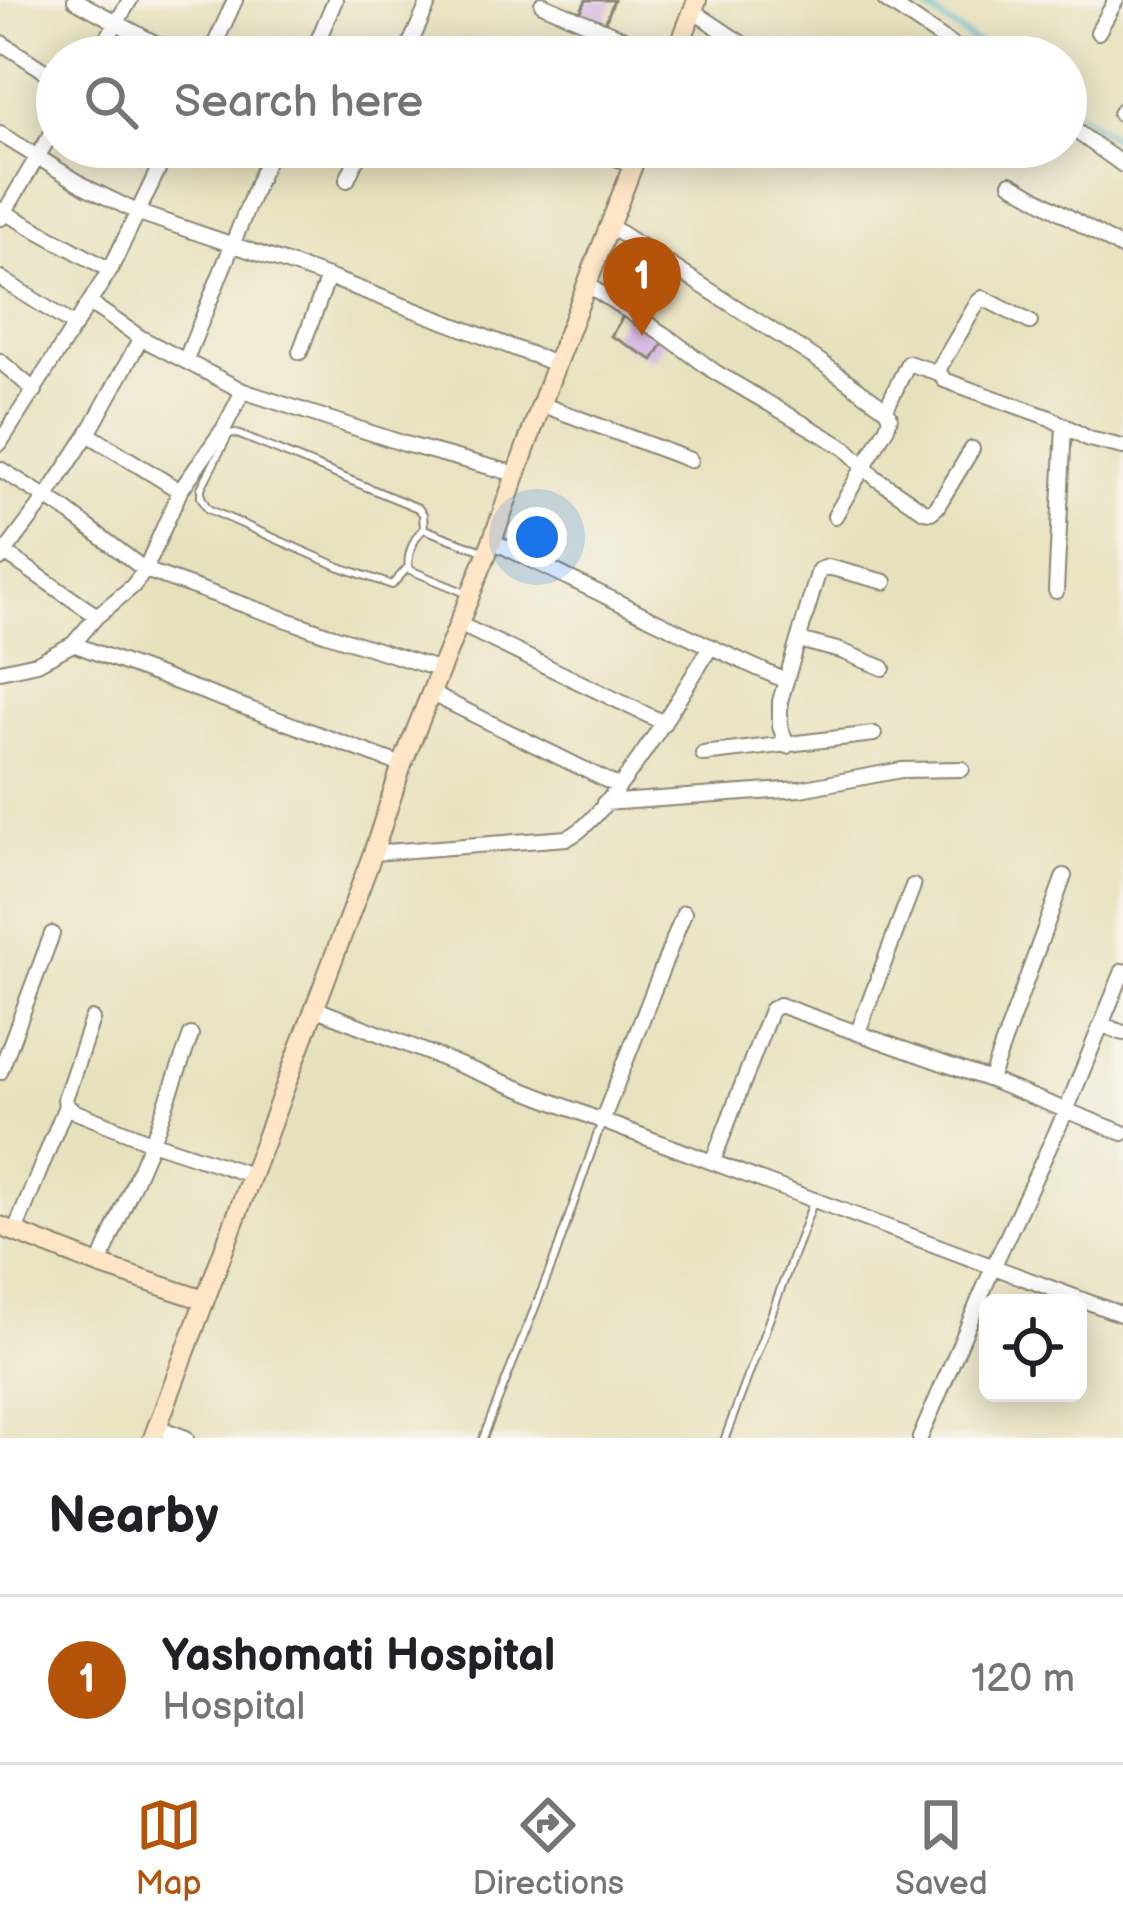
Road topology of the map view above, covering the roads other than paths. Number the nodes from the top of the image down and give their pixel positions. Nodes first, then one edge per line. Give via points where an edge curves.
1 (75, 0) edge
2 (130, 0) edge
3 (235, 0) edge
4 (335, 0) edge
5 (430, 0) edge
6 (885, 0) edge
7 (1116, 0) edge
8 (542, 4) dead end
9 (695, 6) edge
10 (115, 24) junction
11 (1098, 32) dead end
12 (108, 36) edge
13 (139, 36) edge
14 (219, 36) edge
15 (319, 36) edge
16 (414, 36) edge
17 (620, 36) edge
18 (681, 36) edge
19 (734, 36) edge
20 (939, 36) edge
21 (0, 42) edge
22 (36, 65) edge
23 (0, 134) edge
24 (1087, 139) edge
25 (36, 156) edge
26 (36, 160) edge
27 (1123, 165) edge
28 (56, 168) edge
29 (159, 168) edge
30 (263, 168) edge
31 (352, 168) edge
32 (633, 168) edge
33 (347, 180) dead end
34 (1011, 183) dead end
35 (139, 213) junction
36 (1, 214) edge
37 (611, 226) junction
38 (232, 243) junction
39 (1123, 249) edge
40 (110, 270) junction
41 (328, 277) junction
42 (0, 278) edge
43 (588, 285) junction
44 (91, 304) junction
45 (1030, 322) dead end
46 (75, 326) junction
47 (141, 338) junction
48 (301, 352) dead end
49 (186, 359) junction
50 (0, 361) edge
51 (556, 364) junction
52 (939, 373) junction
53 (35, 391) junction
54 (243, 391) junction
55 (543, 405) junction
56 (886, 409) junction
57 (1064, 425) junction
58 (88, 434) junction
59 (0, 442) edge
60 (1123, 447) edge
61 (972, 449) dead end
62 (690, 460) dead end
63 (863, 464) junction
64 (0, 469) edge
65 (516, 475) junction
66 (181, 491) junction
67 (46, 498) junction
68 (835, 517) dead end
69 (424, 529) junction
70 (489, 547) junction
71 (3, 556) edge
72 (408, 567) junction
73 (146, 570) junction
74 (885, 582) dead end
75 (1056, 591) dead end
76 (470, 595) junction
77 (97, 616) junction
78 (459, 624) junction
79 (800, 640) junction
80 (73, 644) junction
81 (710, 648) junction
82 (883, 668) dead end
83 (441, 670) junction
84 (0, 671) edge
85 (784, 680) junction
86 (432, 694) junction
87 (664, 723) junction
88 (874, 734) dead end
89 (787, 746) junction
90 (703, 754) dead end
91 (402, 765) junction
92 (962, 769) dead end
93 (618, 786) junction
94 (604, 803) junction
95 (373, 854) junction
96 (1064, 877) dead end
97 (913, 886) dead end
98 (684, 913) dead end
99 (52, 934) dead end
100 (1123, 971) edge
101 (314, 1008) junction
102 (92, 1019) dead end
103 (0, 1025) edge
104 (1102, 1025) junction
105 (16, 1031) junction
106 (858, 1031) junction
107 (1123, 1033) edge
108 (191, 1035) dead end
109 (0, 1072) edge
110 (990, 1081) junction
111 (66, 1106) junction
112 (1066, 1111) junction
113 (602, 1121) junction
114 (1123, 1133) edge
115 (151, 1142) junction
116 (713, 1162) junction
117 (251, 1174) junction
118 (814, 1200) junction
119 (7, 1229) edge
120 (99, 1265) junction
121 (994, 1265) junction
122 (204, 1300) junction
123 (1123, 1315) edge
124 (155, 1432) edge
125 (186, 1438) edge
126 (483, 1438) edge
127 (725, 1438) edge
128 (920, 1438) edge

1 - 10 street
2 - 10 street
3 - 14 street
4 - 15 street
5 - 16 street
6 - 20 street
7 - 11 street
8 - 17 street
9 - 18 main road
9 - 19 street
10 - 12 street
10 - 13 street
21 - 22 street
23 - 25 street
24 - 27 street
26 - 36 street
28 - 35 street
29 - 35 street
30 - 38 street
31 - 33 street
32 - 37 main road
34 - 39 street
35 - 38 street
35 - 40 street
36 - 40 street
37 - 43 main road
37 - 56 street
38 - 41 street
38 - 49 street
40 - 44 street
41 - 48 street
41 - 51 street
42 - 46 street
43 - 51 main road
43 - 63 street
44 - 46 street
44 - 47 street
45 - 52 street via 983,298
46 - 53 street
47 - 49 street
47 - 58 street
49 - 54 street
50 - 53 street
51 - 55 main road
52 - 56 street via 908,363
52 - 57 street
53 - 59 street
54 - 65 street
54 - 66 street
55 - 62 street
55 - 65 main road
56 - 63 street via 890,420
57 - 60 street
57 - 75 street
58 - 66 street
58 - 67 street
61 - 63 street via 931,512
63 - 68 street
64 - 67 street
65 - 70 main road
66 - 73 street
67 - 71 street
67 - 73 street
69 - 70 lane
69 - 72 lane
69 - 72 lane via 418,508 235,433 201,488 208,509 340,567 392,585
70 - 76 main road
70 - 81 street
71 - 77 street
72 - 76 lane
73 - 77 street
73 - 83 street
74 - 79 street via 821,568
76 - 78 main road
77 - 80 street
78 - 83 main road
78 - 87 street
79 - 82 street
79 - 85 street
80 - 84 street
80 - 91 street
81 - 85 street
81 - 87 street
83 - 86 main road
85 - 89 street via 779,714
86 - 91 main road
86 - 93 street
87 - 93 street
88 - 89 street
89 - 90 street
91 - 95 main road
92 - 94 street
93 - 94 street
94 - 95 street via 567,838
95 - 101 main road
96 - 110 street
97 - 106 street
98 - 113 street
99 - 105 street
100 - 104 street
101 - 113 street
101 - 117 main road
102 - 111 street
103 - 105 street
104 - 107 street
104 - 112 street
105 - 109 street
106 - 110 street
106 - 116 street via 773,1007
108 - 115 street
110 - 112 street
111 - 115 street
111 - 119 street
112 - 114 street
112 - 121 street
113 - 116 street
113 - 126 lane
115 - 117 street
115 - 120 street
116 - 118 street
117 - 122 main road
118 - 121 street
118 - 127 lane
119 - 120 main road
120 - 122 main road
121 - 123 street
121 - 128 street
122 - 124 main road
124 - 125 street

